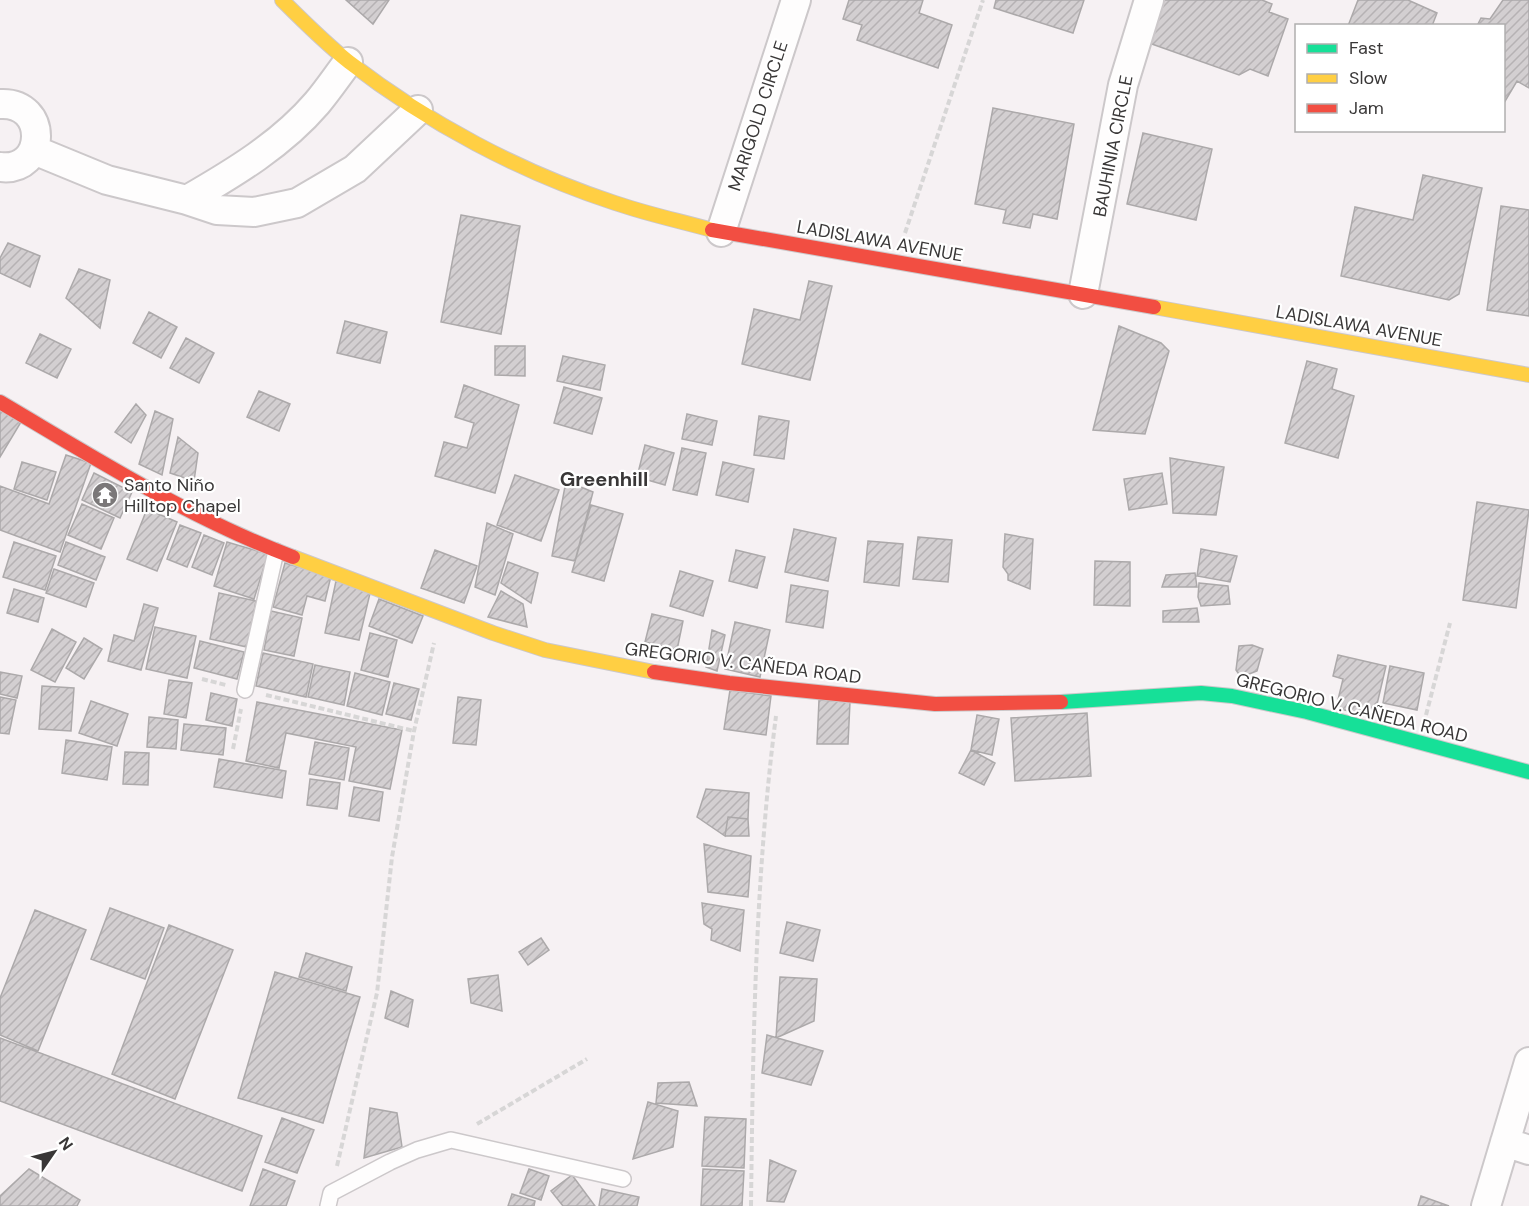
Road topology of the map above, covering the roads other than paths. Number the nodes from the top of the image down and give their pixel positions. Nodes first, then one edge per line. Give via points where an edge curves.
1 (282, 0) edge
2 (796, 0) edge
3 (1149, 0) edge
4 (348, 62) junction
5 (0, 104) edge
6 (418, 110) junction
7 (34, 150) junction
8 (0, 167) edge
9 (187, 200) junction
10 (721, 232) junction
11 (1083, 294) junction
12 (1529, 375) edge
13 (0, 402) edge
14 (276, 551) junction
15 (245, 690) road end
16 (1529, 772) edge
17 (1529, 1062) edge
18 (1517, 1146) edge
19 (623, 1179) dead end
20 (329, 1199) edge
21 (1486, 1206) edge

1 - 4 street, LADISLAWA AVENUE
2 - 10 street, MARIGOLD CIRCLE
3 - 11 street, BAUHINIA CIRCLE via 1123,85
4 - 6 street, LADISLAWA AVENUE
4 - 9 street via 316,104 278,141
5 - 7 street via 20,107 30,115 37,138
6 - 9 street via 355,169 297,203 254,212 217,210
6 - 10 street, LADISLAWA AVENUE via 539,173 599,197
7 - 8 street via 18,165
7 - 9 street via 107,180
10 - 11 street, LADISLAWA AVENUE
11 - 12 street, LADISLAWA AVENUE
13 - 14 street, GREGORIO V. CAÑEDA ROAD via 163,498
14 - 15 lane
14 - 16 street, GREGORIO V. CAÑEDA ROAD via 545,650 661,673 935,704 1051,703 1189,693 1221,695 1285,707
17 - 18 street
18 - 21 street
19 - 20 lane via 451,1140 399,1158

